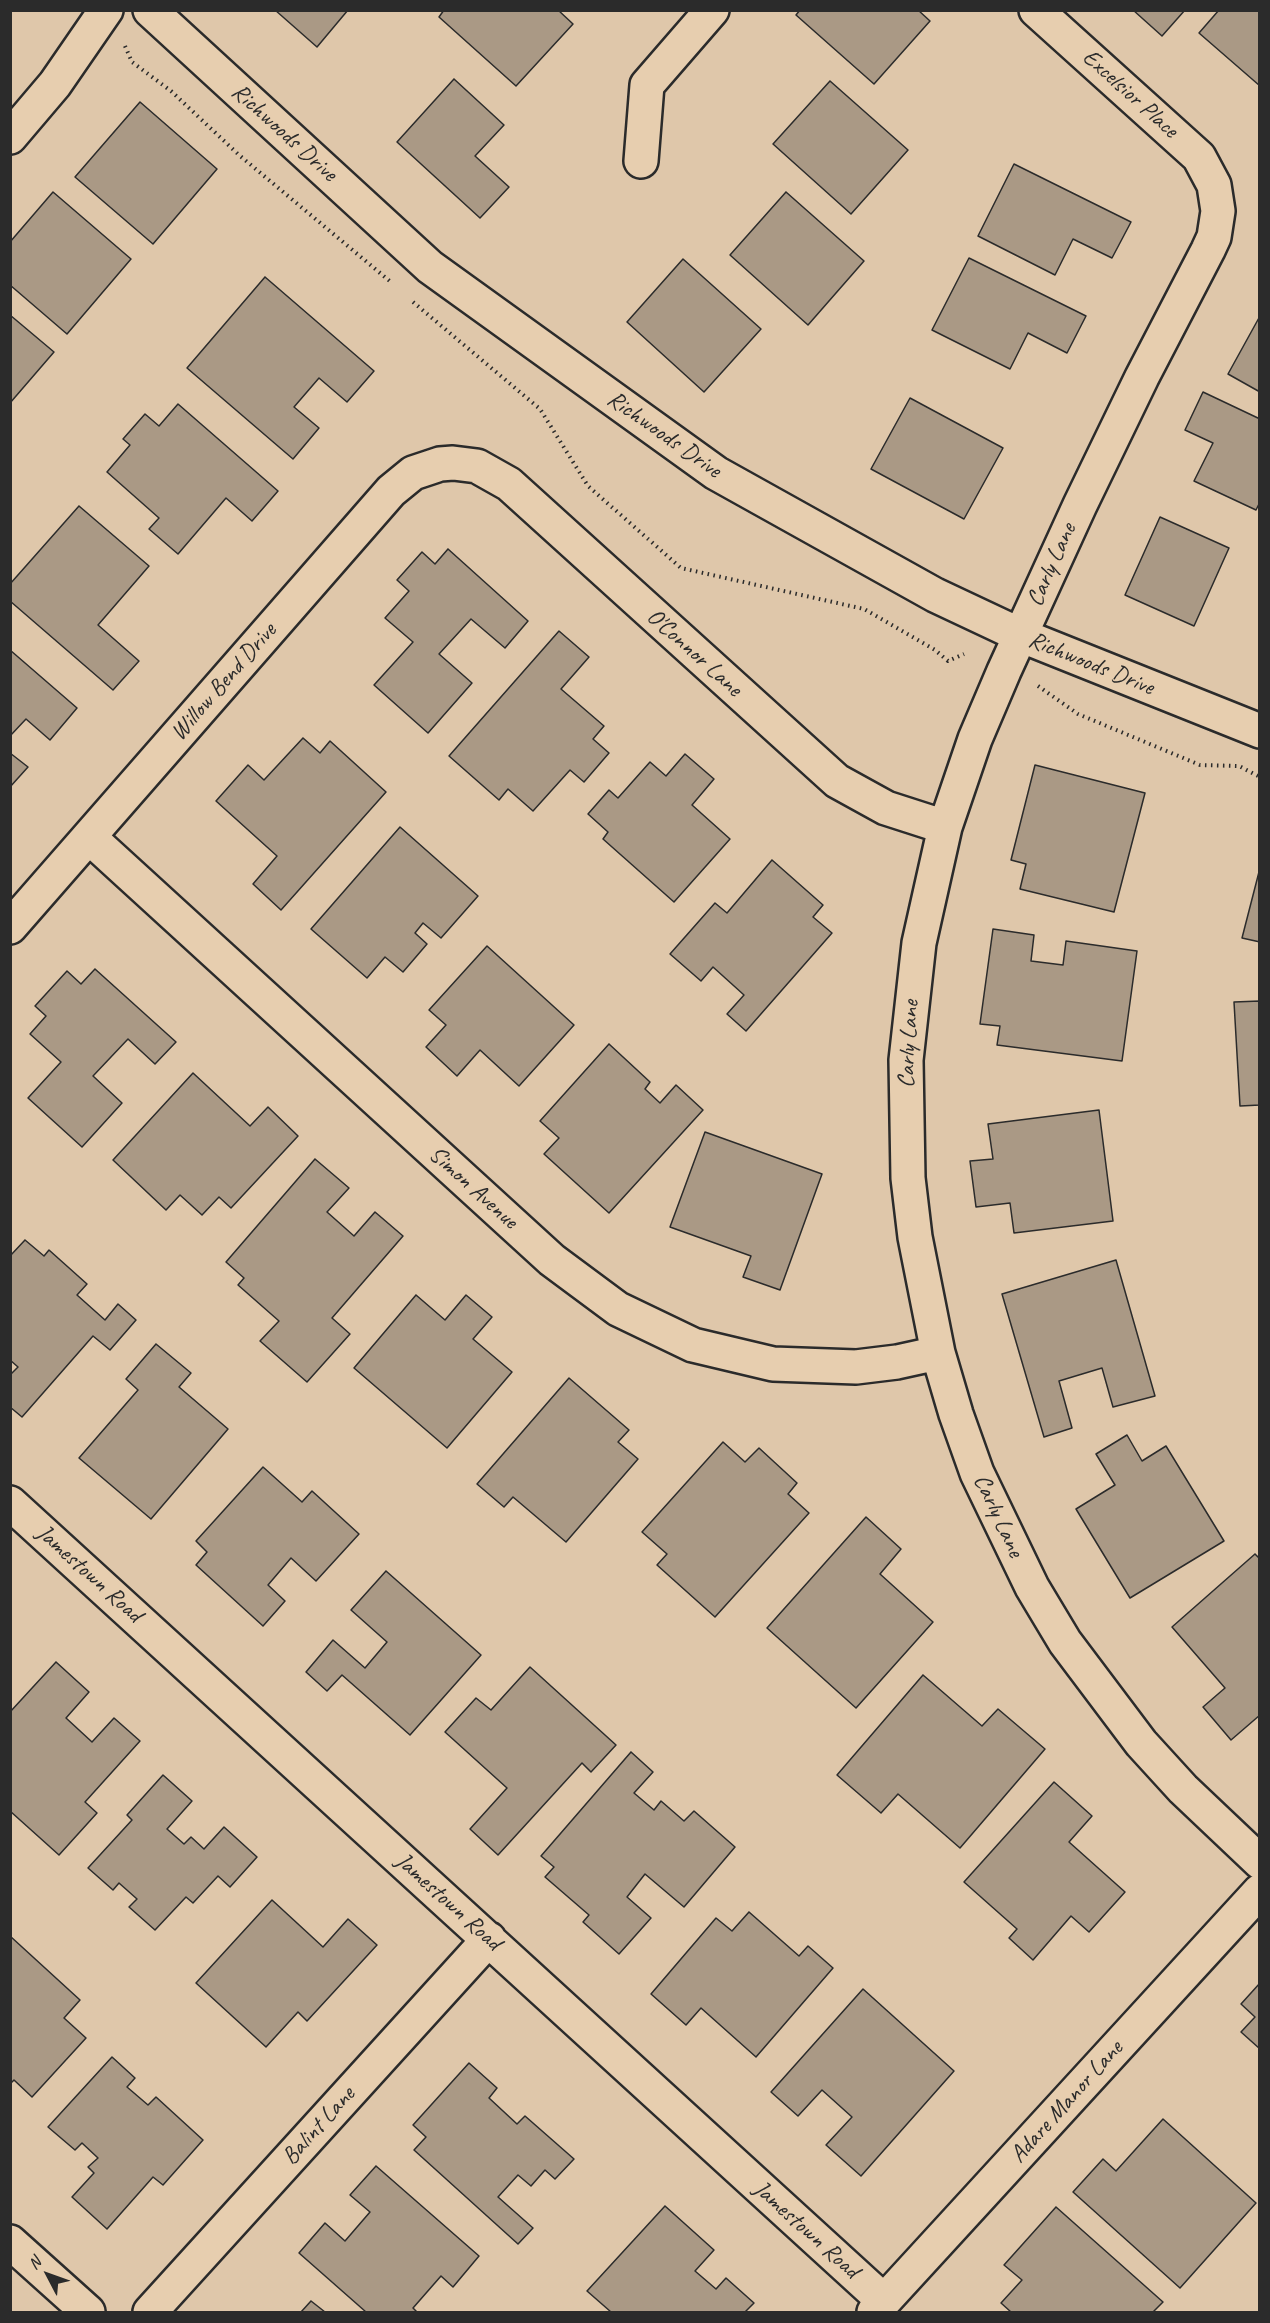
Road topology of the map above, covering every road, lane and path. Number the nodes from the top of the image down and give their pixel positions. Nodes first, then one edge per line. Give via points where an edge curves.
1 (106, 10) edge
2 (150, 10) edge
3 (712, 10) edge
4 (1036, 10) edge
5 (125, 46) dead end
6 (10, 137) edge
7 (641, 161) dead end
8 (1214, 185) joint
9 (394, 285) dead end
10 (412, 301) dead end
11 (453, 463) joint
12 (1020, 636) junction
13 (964, 654) dead end
14 (1038, 686) dead end
15 (1260, 731) edge
16 (1260, 777) edge
17 (945, 827) junction
18 (89, 837) junction
19 (10, 927) edge
20 (938, 1353) junction
21 (10, 1503) edge
22 (1260, 1862) edge
23 (1260, 1891) edge
24 (489, 1939) junction
25 (10, 2242) edge
26 (879, 2307) edge
27 (88, 2313) edge
28 (150, 2313) edge

1 - 6 street via 55,84
2 - 12 street, Richwoods Drive via 430,267 535,345 716,473 935,595
3 - 7 street via 647,85
4 - 8 street, Excelsior Place via 1191,149 1205,165
5 - 9 path via 132,62 171,91 239,155
8 - 12 street, Carly Lane via 1218,211 1214,237 1137,387
10 - 13 path via 540,410 588,486 681,568 864,609 948,661
11 - 17 street, O'Connor Lane via 483,468 509,484 837,781 886,808
11 - 18 street, Willow Bend Drive via 426,467 392,491
12 - 15 street, Richwoods Drive
12 - 17 street, Carly Lane via 975,739
14 - 16 path via 1078,714 1200,765 1239,766
17 - 20 street, Carly Lane via 919,943 906,1060 908,1178 915,1237
18 - 19 street, Willow Bend Drive
18 - 20 street, Simon Avenue via 552,1260 618,1309 693,1345 773,1364 856,1367
20 - 22 street, Carly Lane via 977,1473 1023,1569 1065,1641 1141,1743 1183,1790
21 - 24 street, Jamestown Road
23 - 26 street, Adare Manor Lane
24 - 26 street, Jamestown Road
24 - 28 street, Balint Lane
25 - 27 street

